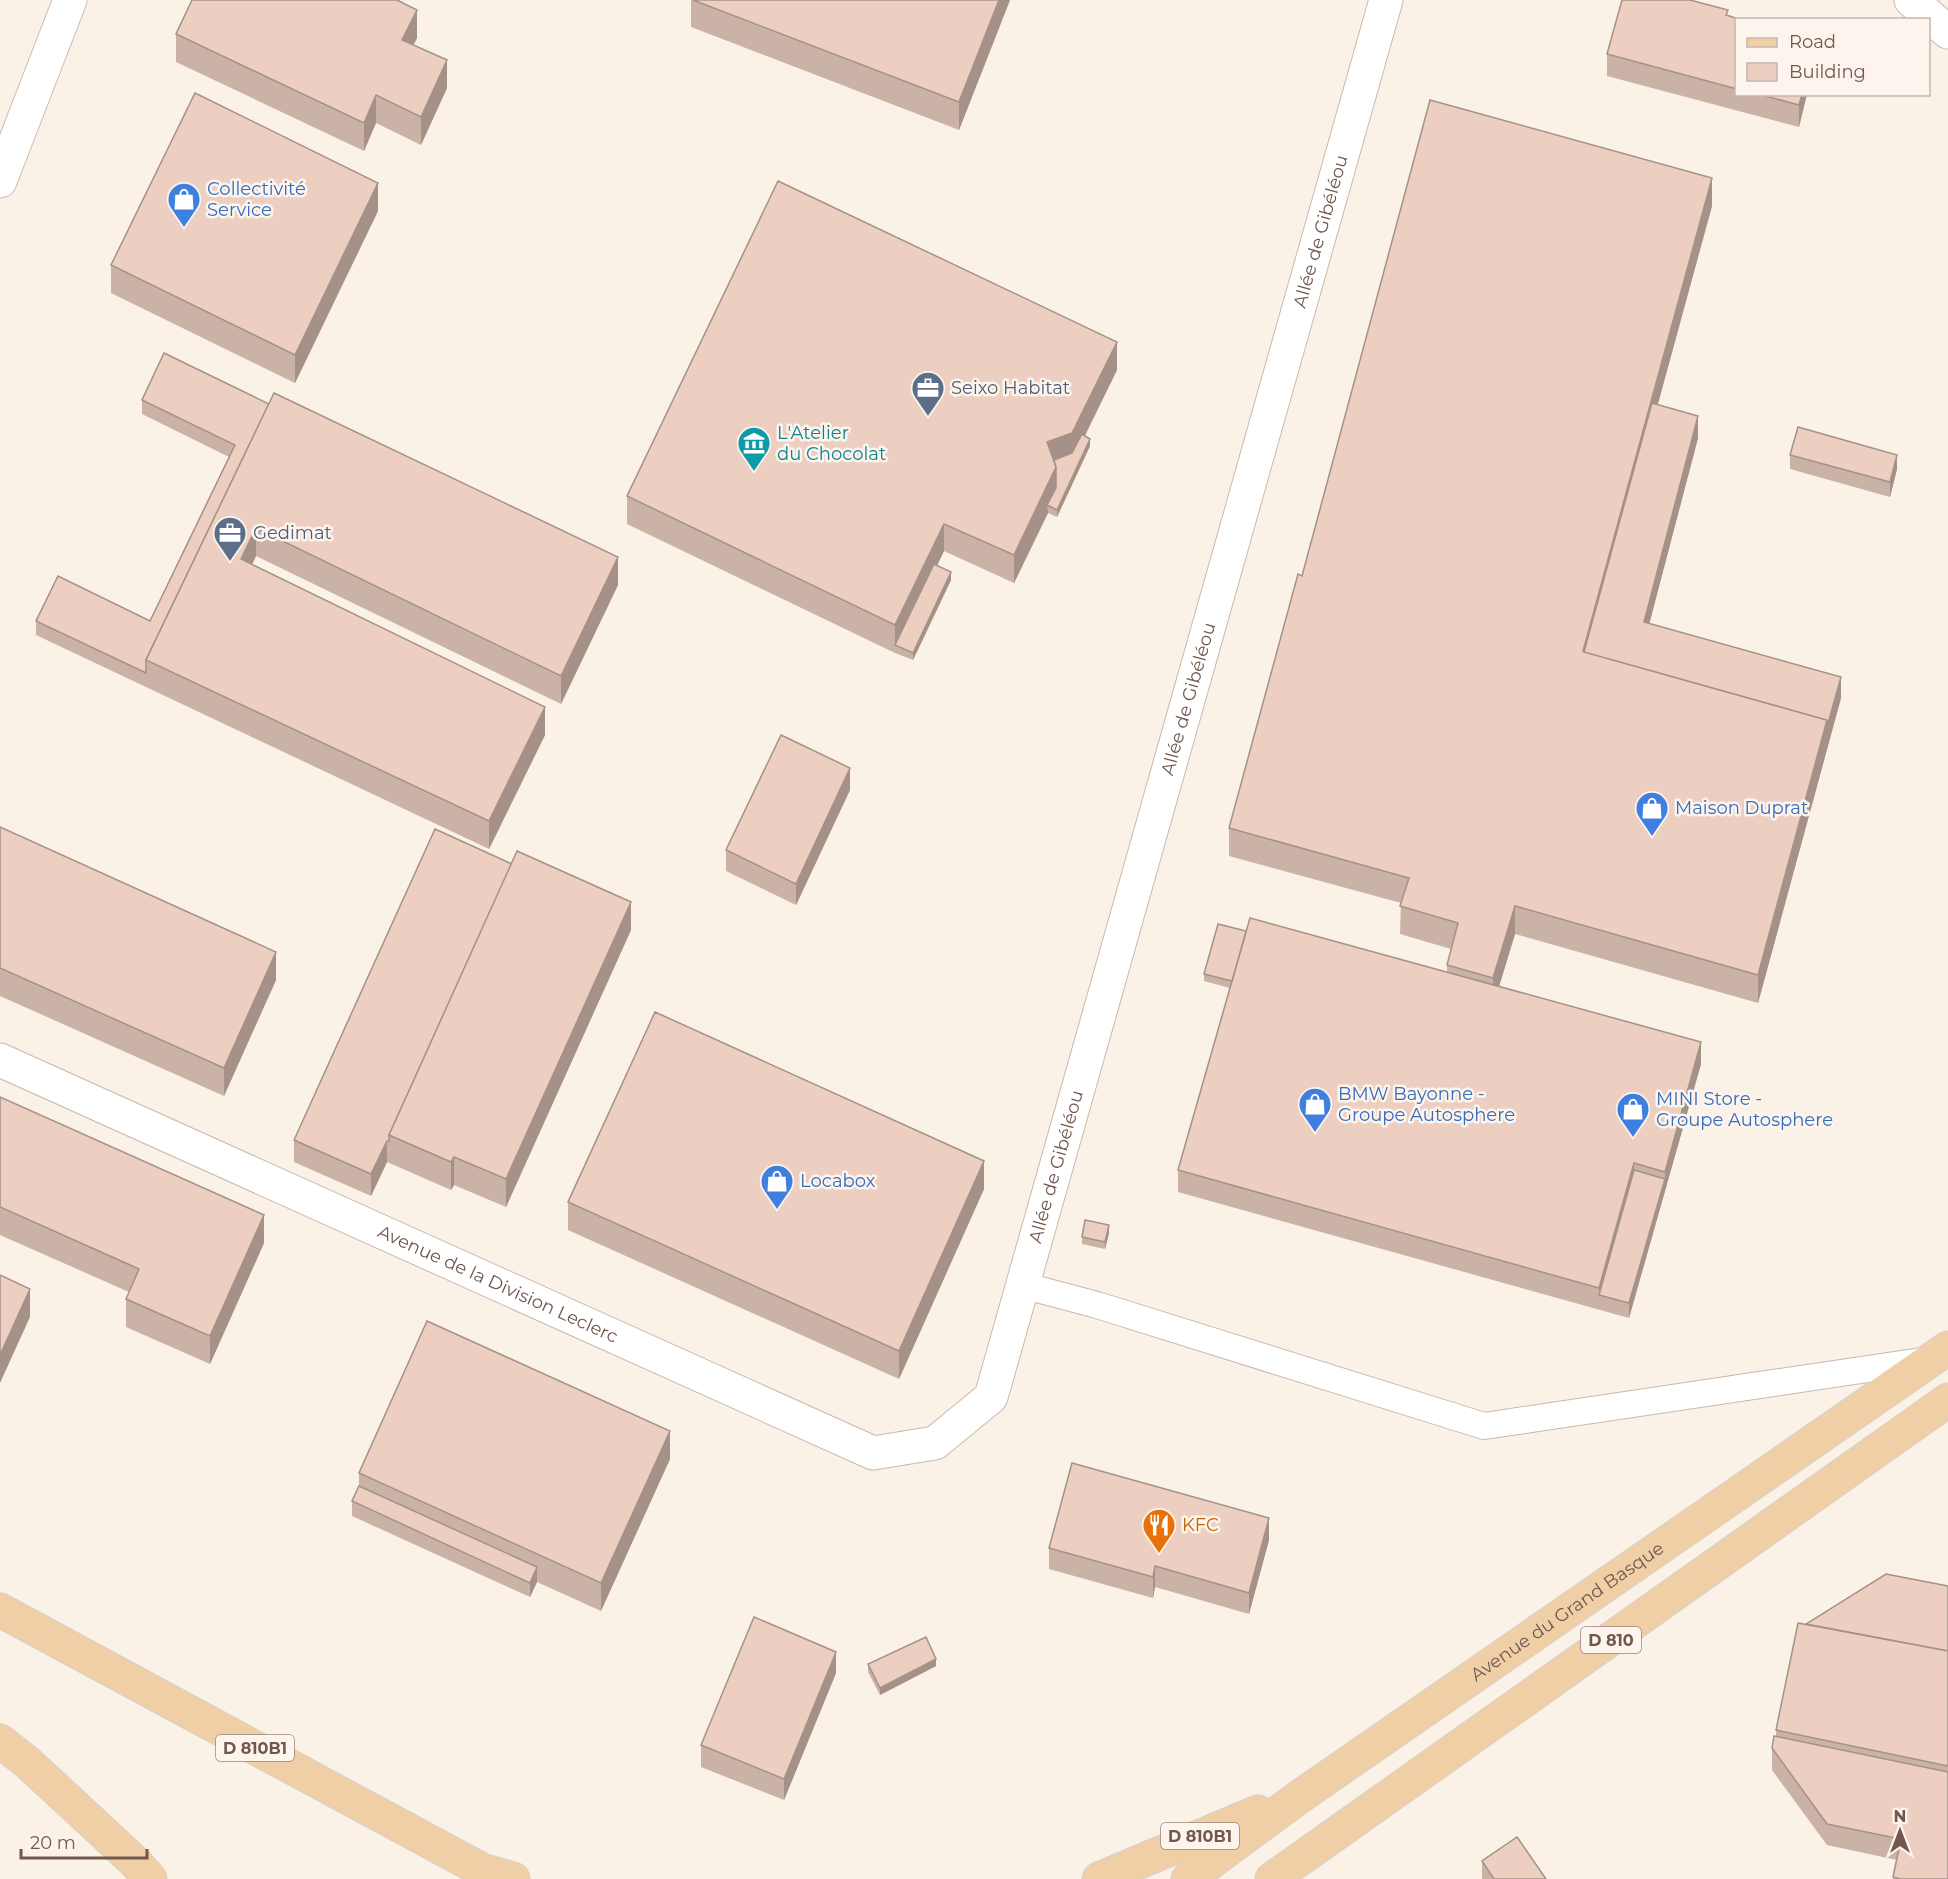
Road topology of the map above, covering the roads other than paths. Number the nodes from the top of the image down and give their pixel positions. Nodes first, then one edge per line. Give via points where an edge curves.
1 (70, 0) edge
2 (1386, 0) edge
3 (1911, 0) edge
4 (1948, 32) edge
5 (0, 181) edge
6 (0, 1060) edge
7 (1022, 1285) junction
8 (1940, 1353) edge
9 (991, 1397) joint
10 (1948, 1400) edge
11 (0, 1610) edge
12 (0, 1741) edge
13 (1302, 1795) junction
14 (150, 1879) edge
15 (513, 1879) edge
16 (1099, 1879) edge
17 (1188, 1879) edge
18 (1272, 1879) edge

1 - 5 street
2 - 7 street, Allée de Gibéléou
3 - 4 street
6 - 9 street, Avenue de la Division Leclerc via 873,1452 935,1443
7 - 8 lane via 1484,1426
7 - 9 street, Allée de Gibéléou
8 - 13 main road, Avenue du Grand Basque / D 810
10 - 18 main road, D 810
11 - 15 main road, D 810B1 via 482,1870
12 - 14 main road
13 - 16 main road, D 810B1
13 - 17 main road, Avenue du Grand Basque / D 810

